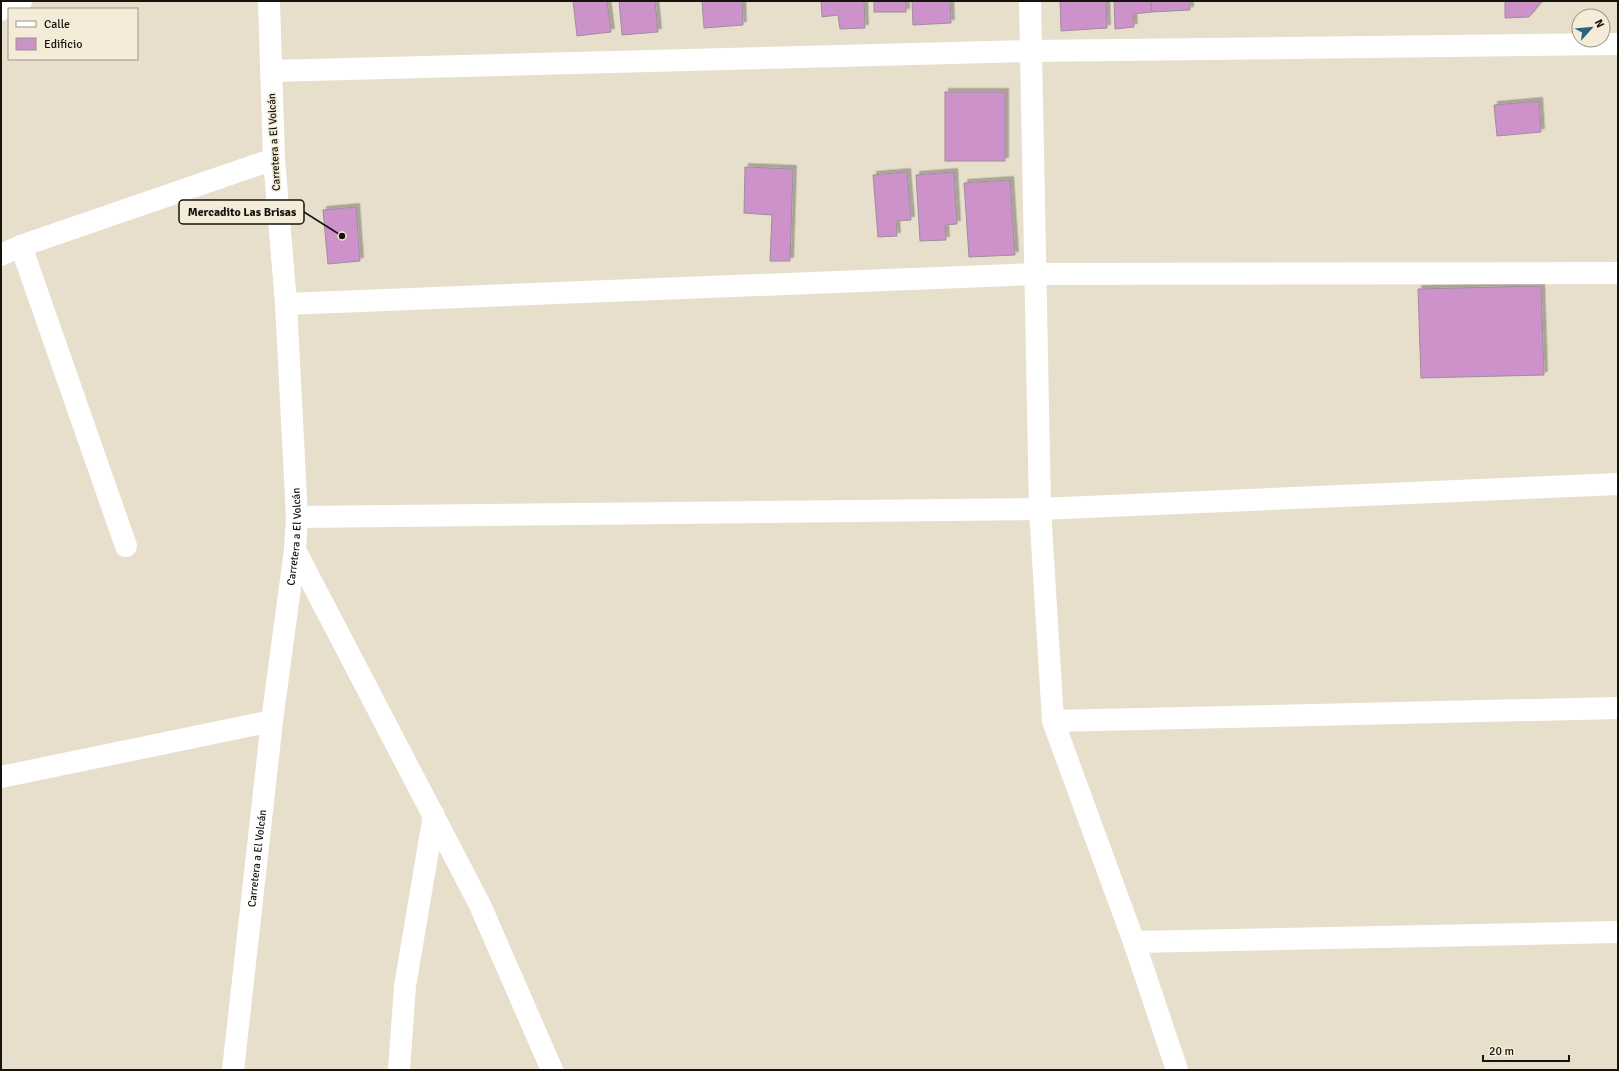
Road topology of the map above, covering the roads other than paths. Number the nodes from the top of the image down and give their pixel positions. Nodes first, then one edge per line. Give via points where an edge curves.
1 (21, 1) edge
2 (269, 1) edge
3 (1030, 1) edge
4 (1, 10) edge
5 (1618, 44) edge
6 (1031, 51) junction
7 (271, 72) junction
8 (274, 159) junction
9 (20, 246) junction
10 (1, 255) edge
11 (1618, 273) edge
12 (1035, 274) junction
13 (286, 304) junction
14 (1618, 484) edge
15 (1040, 510) junction
16 (297, 517) junction
17 (126, 546) dead end
18 (295, 550) junction
19 (1618, 708) edge
20 (272, 721) junction
21 (1053, 721) junction
22 (1, 777) edge
23 (434, 815) junction
24 (1618, 932) edge
25 (1134, 942) junction
26 (233, 1070) edge
27 (399, 1070) edge
28 (552, 1070) edge
29 (1177, 1070) edge

1 - 4 street
2 - 7 street, Carretera a El Volcán
3 - 6 street
5 - 6 street
6 - 7 street
6 - 12 street
7 - 8 street, Carretera a El Volcán
8 - 9 street
8 - 13 street, Carretera a El Volcán
9 - 10 street
9 - 17 street
11 - 12 street
12 - 13 street
12 - 15 street
13 - 16 street, Carretera a El Volcán
14 - 15 street
15 - 16 street
15 - 21 street
16 - 18 street, Carretera a El Volcán
18 - 20 street, Carretera a El Volcán
18 - 23 street
19 - 21 street
20 - 22 street
20 - 26 street, Carretera a El Volcán
21 - 25 street
23 - 27 street via 405,986
23 - 28 street via 480,905
24 - 25 street
25 - 29 street

